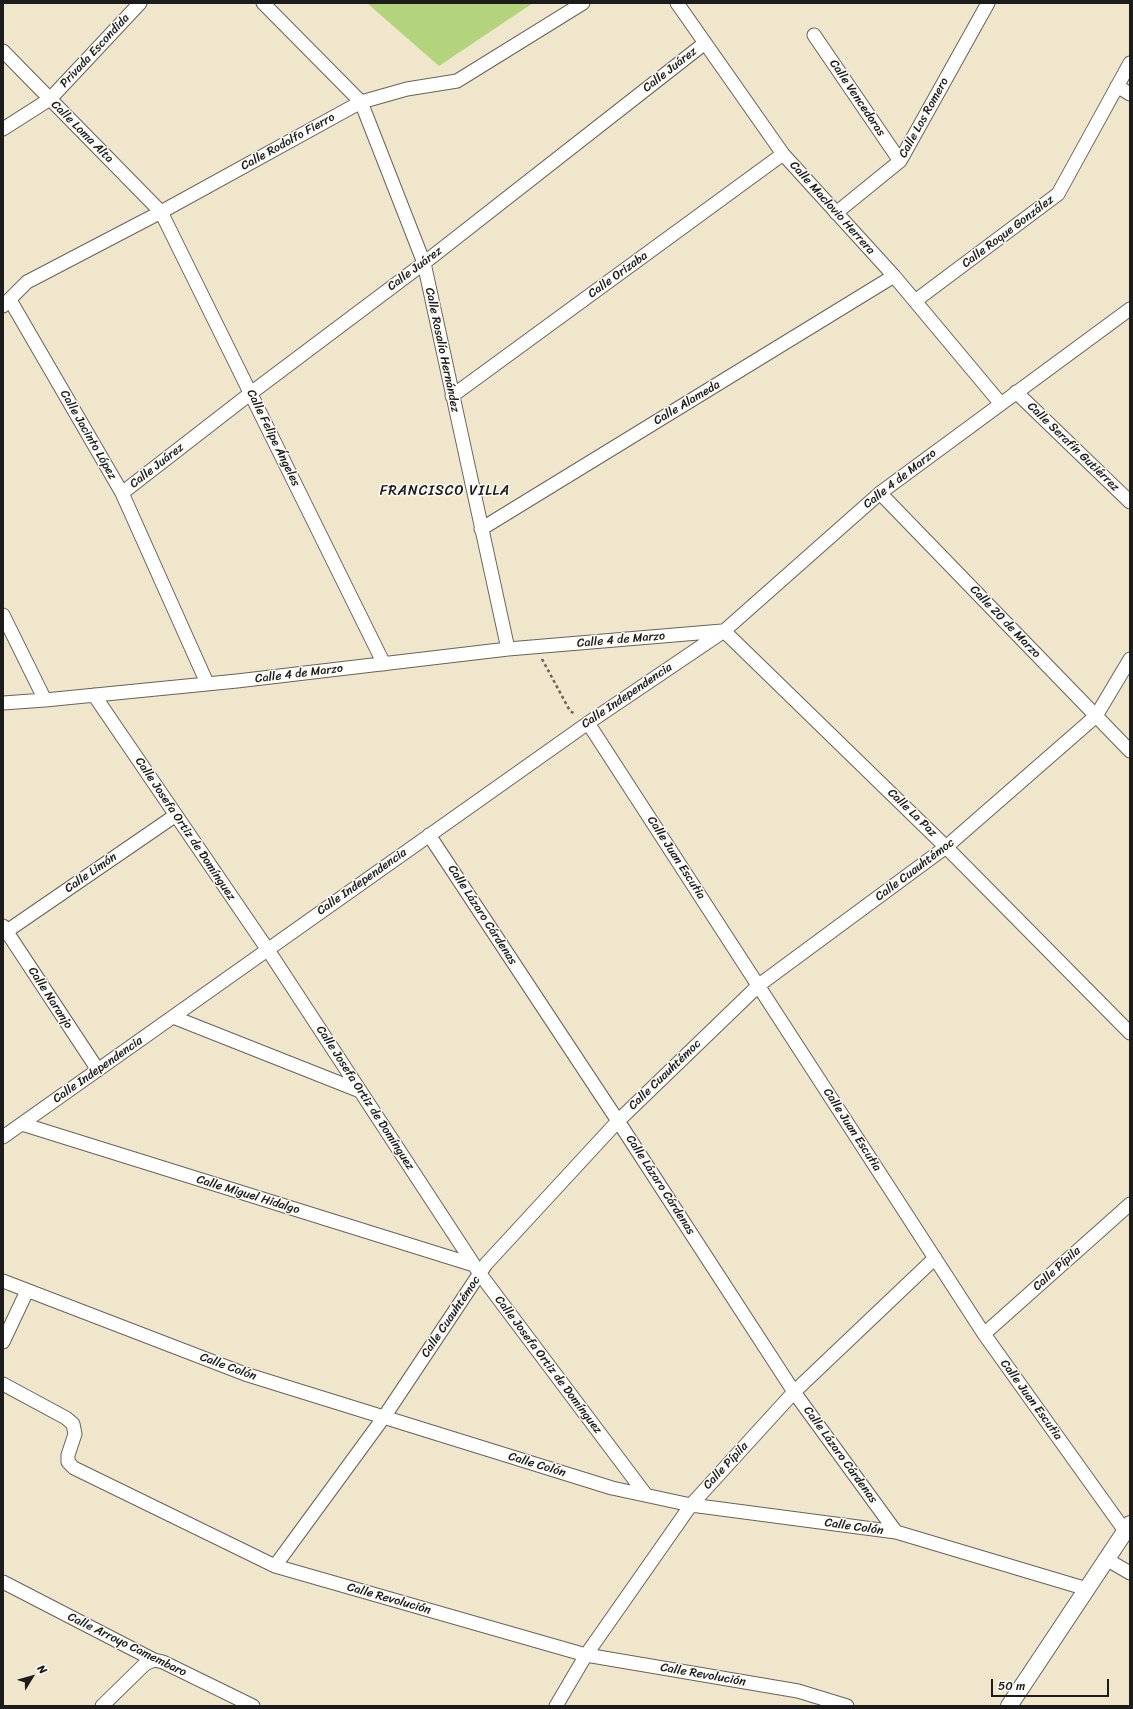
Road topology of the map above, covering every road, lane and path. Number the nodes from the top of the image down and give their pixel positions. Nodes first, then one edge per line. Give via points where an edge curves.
1 (140, 3) edge
2 (263, 3) edge
3 (583, 3) edge
4 (677, 3) edge
5 (988, 3) edge
6 (814, 35) dead end
7 (705, 43) junction
8 (3, 51) edge
9 (1130, 64) edge
10 (1117, 86) junction
11 (1130, 94) edge
12 (50, 99) junction
13 (361, 102) junction
14 (3, 128) edge
15 (783, 154) junction
16 (900, 161) junction
17 (162, 212) junction
18 (836, 213) junction
19 (424, 263) junction
20 (894, 276) junction
21 (915, 301) junction
22 (6, 303) edge
23 (1130, 309) edge
24 (1016, 392) junction
25 (251, 393) junction
26 (452, 396) junction
27 (1001, 404) junction
28 (880, 492) junction
29 (122, 493) junction
30 (1130, 502) edge
31 (481, 529) junction
32 (3, 615) edge
33 (724, 631) junction
34 (535, 647) junction
35 (508, 649) junction
36 (1130, 659) edge
37 (384, 664) junction
38 (207, 683) junction
39 (94, 695) junction
40 (45, 700) junction
41 (3, 703) edge
42 (1096, 716) junction
43 (588, 723) junction
44 (1130, 751) edge
45 (176, 815) junction
46 (429, 835) junction
47 (946, 847) junction
48 (5, 929) edge
49 (268, 950) junction
50 (759, 985) junction
51 (173, 1017) junction
52 (1130, 1034) edge
53 (98, 1070) junction
54 (360, 1091) junction
55 (618, 1120) junction
56 (22, 1124) junction
57 (3, 1137) edge
58 (1130, 1204) edge
59 (935, 1258) junction
60 (477, 1270) junction
61 (3, 1281) edge
62 (27, 1291) junction
63 (984, 1334) junction
64 (3, 1342) edge
65 (3, 1384) edge
66 (794, 1392) junction
67 (384, 1417) junction
68 (646, 1495) junction
69 (691, 1504) junction
70 (1128, 1527) edge
71 (896, 1532) junction
72 (1106, 1559) junction
73 (275, 1566) junction
74 (1130, 1573) edge
75 (3, 1582) edge
76 (1087, 1589) junction
77 (586, 1655) junction
78 (154, 1660) junction
79 (102, 1706) edge
80 (252, 1706) edge
81 (556, 1706) edge
82 (847, 1706) edge
83 (1009, 1706) edge

1 - 12 street, Privada Escondida
2 - 13 street, Calle Rosalío Hernández
3 - 13 street, Calle Rodolfo Fierro via 457,81 407,89
4 - 7 street, Calle Maclovio Herrera
5 - 16 street, Calle Los Romero
6 - 16 street, Calle Vencedoras
7 - 15 street, Calle Maclovio Herrera
7 - 19 street, Calle Juárez
8 - 12 street, Calle Loma Alta
9 - 10 street, Calle Roque González
10 - 11 street
10 - 21 street, Calle Roque González via 1058,194
12 - 14 street, Privada Escondida
12 - 17 street, Calle Loma Alta
13 - 17 street, Calle Rodolfo Fierro
13 - 19 street, Calle Rosalío Hernández
15 - 18 street, Calle Maclovio Herrera
15 - 26 street, Calle Orizaba
16 - 18 street, Calle Los Romero
17 - 22 street, Calle Rodolfo Fierro via 27,282
17 - 25 street, Calle Felipe Ángeles
18 - 20 street, Calle Maclovio Herrera
19 - 25 street, Calle Juárez
19 - 26 street, Calle Rosalío Hernández
20 - 21 street, Calle Maclovio Herrera
20 - 31 street, Calle Alameda
21 - 27 street, Calle Maclovio Herrera
22 - 29 street, Calle Jacinto López
23 - 24 street, Calle 4 de Marzo
24 - 27 street, Calle 4 de Marzo
24 - 30 street, Calle Serafín Gutiérrez
25 - 29 street, Calle Juárez
25 - 37 street, Calle Felipe Ángeles
26 - 31 street, Calle Rosalío Hernández
27 - 28 street, Calle 4 de Marzo
28 - 33 street, Calle 4 de Marzo
28 - 42 street, Calle 20 de Marzo
29 - 38 street, Calle Jacinto López
31 - 35 street, Calle Rosalío Hernández
32 - 40 street
33 - 34 street, Calle 4 de Marzo
33 - 43 street, Calle Independencia
33 - 47 street, Calle La Paz
34 - 35 street, Calle 4 de Marzo
34 - 43 path via 570,711
35 - 37 street, Calle 4 de Marzo
36 - 42 street, Calle Cuauhtémoc
37 - 38 street, Calle 4 de Marzo
38 - 39 street, Calle 4 de Marzo
39 - 40 street, Calle 4 de Marzo
39 - 45 street, Calle Josefa Ortiz de Domínguez
40 - 41 street, Calle 4 de Marzo
42 - 44 street, Calle 20 de Marzo
42 - 47 street, Calle Cuauhtémoc
43 - 46 street, Calle Independencia
43 - 50 street, Calle Juan Escutia
45 - 48 street, Calle Limón
45 - 49 street, Calle Josefa Ortiz de Domínguez
46 - 49 street, Calle Independencia
46 - 55 street, Calle Lázaro Cárdenas
47 - 50 street, Calle Cuauhtémoc
47 - 52 street, Calle La Paz
48 - 53 street, Calle Naranjo
49 - 51 street, Calle Independencia
49 - 54 street, Calle Josefa Ortiz de Domínguez
50 - 55 street, Calle Cuauhtémoc
50 - 59 street, Calle Juan Escutia
51 - 53 street, Calle Independencia
51 - 54 street
53 - 56 street, Calle Independencia
54 - 60 street, Calle Josefa Ortiz de Domínguez
55 - 60 street, Calle Cuauhtémoc via 486,1264
55 - 66 street, Calle Lázaro Cárdenas
56 - 57 street, Calle Independencia
56 - 60 street, Calle Miguel Hidalgo
58 - 63 street, Calle Pípila
59 - 63 street, Calle Juan Escutia
59 - 66 street, Calle Pípila
60 - 67 street, Calle Cuauhtémoc
60 - 68 street, Calle Josefa Ortiz de Domínguez
61 - 62 street, Calle Colón
62 - 64 street
62 - 67 street, Calle Colón via 245,1374
63 - 70 street, Calle Juan Escutia
65 - 73 street, Calle Revolución via 73,1424 75,1434 68,1462 74,1468
66 - 69 street, Calle Pípila
66 - 71 street, Calle Lázaro Cárdenas
67 - 68 street, Calle Colón via 612,1488
67 - 73 street, Calle Cuauhtémoc
68 - 69 street, Calle Colón
69 - 71 street, Calle Colón
69 - 77 street, Calle Pípila
70 - 72 street
71 - 76 street, Calle Colón
72 - 74 street
72 - 76 street
73 - 77 street, Calle Revolución
75 - 78 street, Calle Arroyo Camembaro
76 - 83 street
77 - 81 street, Calle Pípila
77 - 82 street, Calle Revolución via 798,1692
78 - 79 street via 145,1664
78 - 80 street, Calle Arroyo Camembaro via 163,1662

